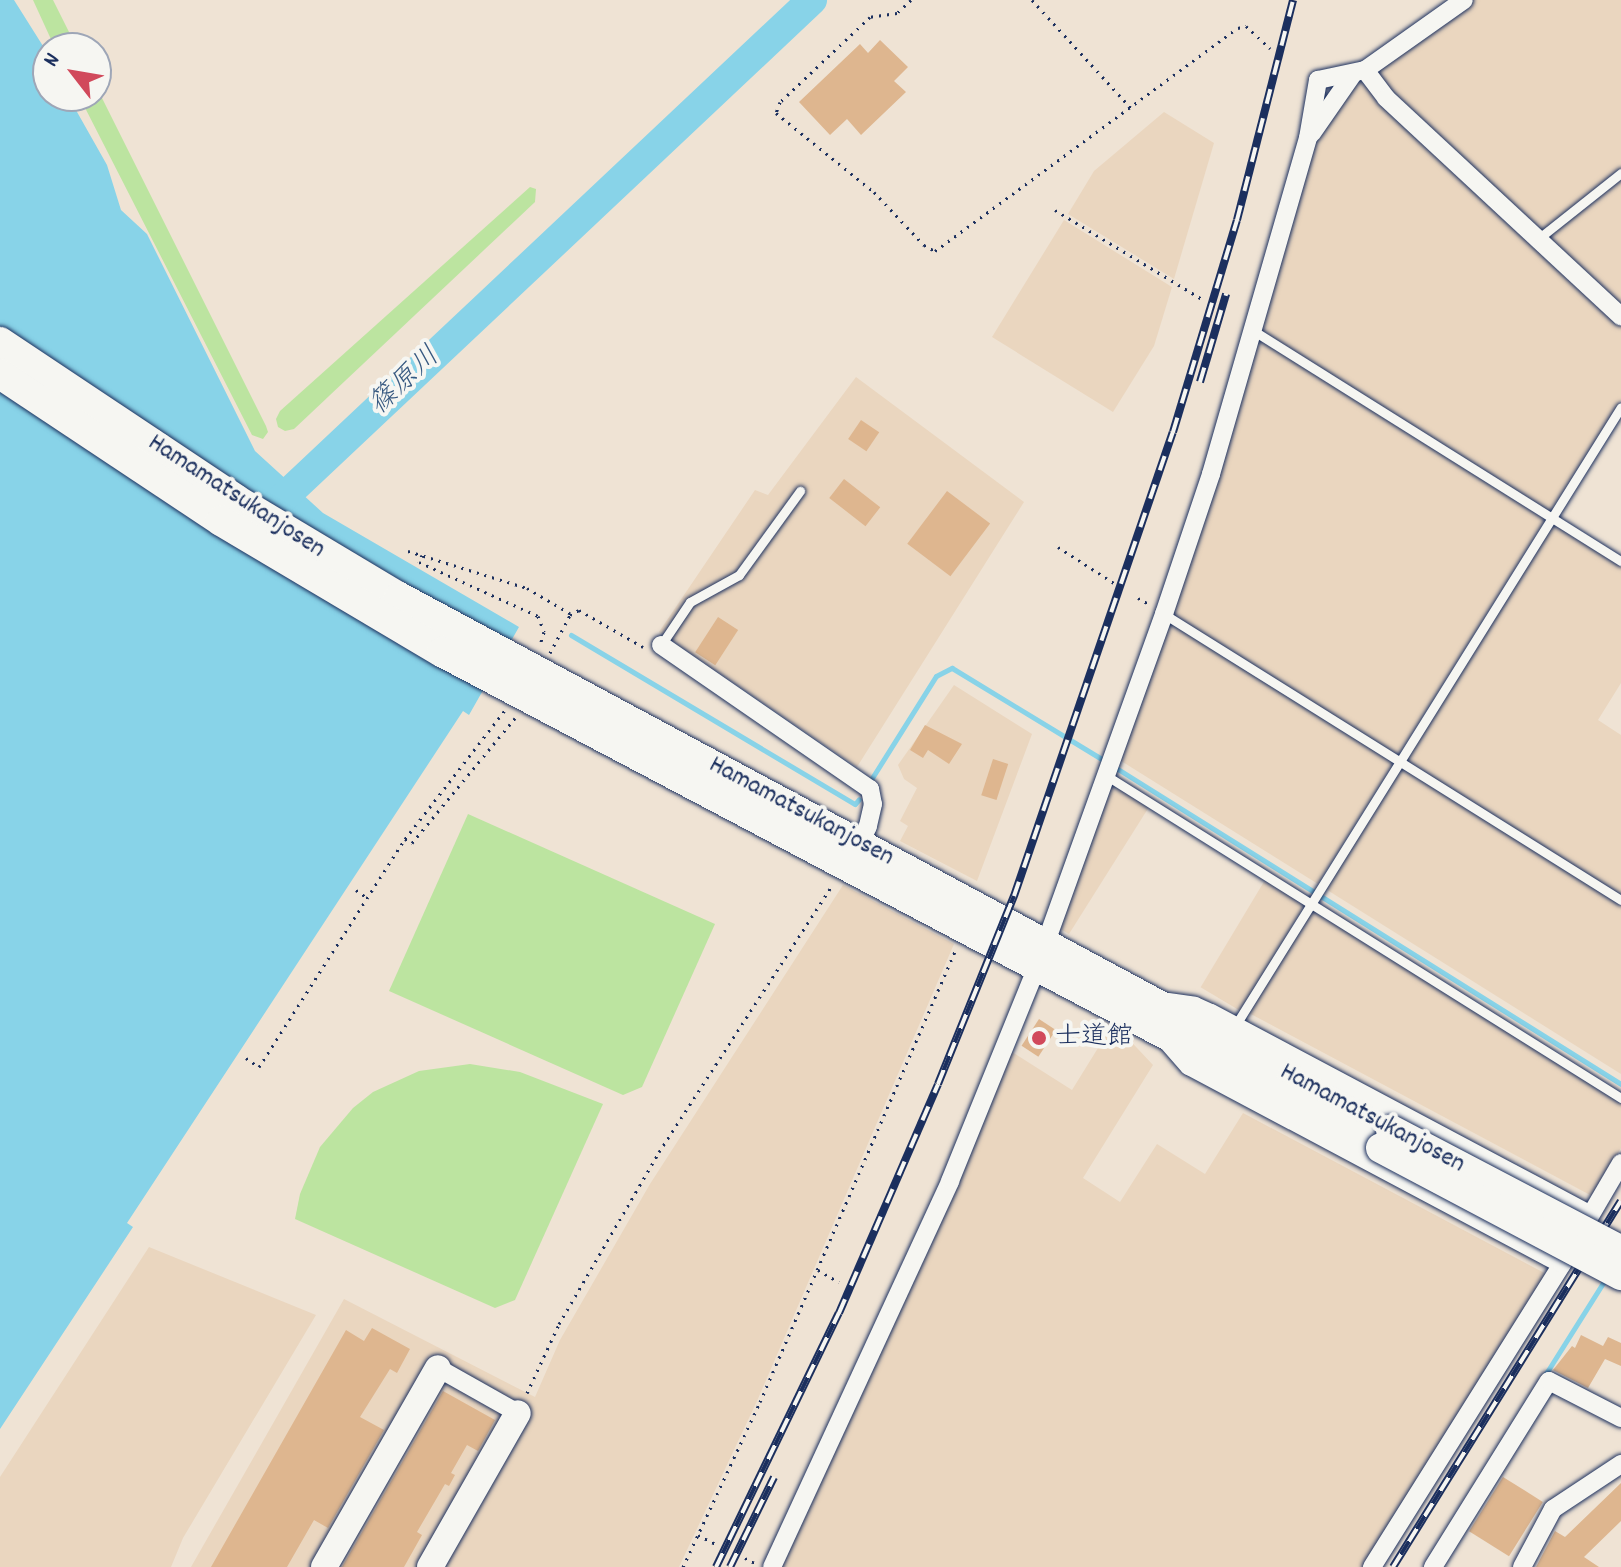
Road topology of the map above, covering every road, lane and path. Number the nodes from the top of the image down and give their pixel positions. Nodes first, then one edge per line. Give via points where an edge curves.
1 (911, 0) edge
2 (1032, 0) edge
3 (1464, 0) edge
4 (1270, 48) dead end
5 (1359, 72) junction
6 (1131, 108) junction
7 (1621, 173) edge
8 (1055, 210) dead end
9 (1538, 239) junction
10 (1202, 299) dead end
11 (1621, 316) edge
12 (1254, 331) junction
13 (0, 342) edge
14 (0, 374) edge
15 (1621, 407) edge
16 (800, 491) dead end
17 (1552, 517) junction
18 (1058, 547) dead end
19 (408, 551) dead end
20 (422, 555) junction
21 (1621, 561) edge
22 (1114, 583) dead end
23 (571, 614) junction
24 (1164, 614) junction
25 (661, 645) junction
26 (520, 678) junction
27 (1399, 761) junction
28 (1110, 769) junction
29 (405, 839) junction
30 (863, 860) junction
31 (356, 890) dead end
32 (367, 898) junction
33 (1621, 900) edge
34 (1312, 901) junction
35 (965, 929) junction
36 (1041, 955) junction
37 (1157, 1017) junction
38 (1235, 1026) junction
39 (246, 1058) dead end
40 (1621, 1098) edge
41 (1386, 1139) junction
42 (1621, 1163) edge
43 (1589, 1214) junction
44 (1621, 1251) edge
45 (1562, 1264) junction
46 (818, 1270) junction
47 (1621, 1275) edge
48 (839, 1282) dead end
49 (438, 1368) joint
50 (523, 1403) junction
51 (1621, 1418) edge
52 (1621, 1464) edge
53 (698, 1535) junction
54 (716, 1544) dead end
55 (324, 1567) edge
56 (430, 1567) edge
57 (683, 1567) edge
58 (772, 1567) edge
59 (1372, 1567) edge
60 (1433, 1567) edge
61 (1522, 1567) edge

1 - 6 path via 897,13 870,17 780,102 776,113 881,198 929,249 941,249
2 - 6 path
3 - 5 street
4 - 6 path via 1246,26 1238,28
5 - 9 street
5 - 12 street via 1308,138
7 - 9 lane
8 - 10 path
9 - 11 street
12 - 17 lane
12 - 24 street
13 - 26 main road, Hamamatsukanjosen via 248,508 399,597
14 - 26 main road, Hamamatsukanjosen via 275,555
15 - 17 lane
16 - 25 lane via 739,575 690,602
17 - 21 lane
17 - 27 lane
18 - 22 path
19 - 20 path
20 - 23 path via 527,588
20 - 26 path via 419,562 538,616 544,632
23 - 25 path via 584,611 647,649
23 - 26 path
24 - 27 lane
24 - 28 street
25 - 30 street via 870,789 873,804
26 - 29 path
26 - 29 path via 412,843
26 - 30 main road, Hamamatsukanjosen
27 - 33 lane
27 - 34 lane
28 - 34 lane
28 - 36 street
29 - 32 path
30 - 35 main road, Hamamatsukanjosen
30 - 36 main road, Hamamatsukanjosen
30 - 50 path via 659,1152 559,1324
31 - 32 path
32 - 39 path via 259,1067
34 - 38 lane
34 - 40 lane
35 - 36 main road, Hamamatsukanjosen
35 - 46 path
36 - 37 main road, Hamamatsukanjosen
36 - 58 street via 944,1195
37 - 38 street via 1195,1006
37 - 41 main road, Hamamatsukanjosen
37 - 45 street via 1171,1050 1189,1066
38 - 43 street
41 - 44 main road, Hamamatsukanjosen, bridge
41 - 47 main road, Hamamatsukanjosen, bridge
42 - 43 street
43 - 45 street
45 - 59 street
46 - 48 path
46 - 53 path
49 - 50 street
49 - 55 street
50 - 56 street
51 - 60 street via 1549,1381
52 - 61 street via 1553,1509
53 - 54 path
53 - 57 path

